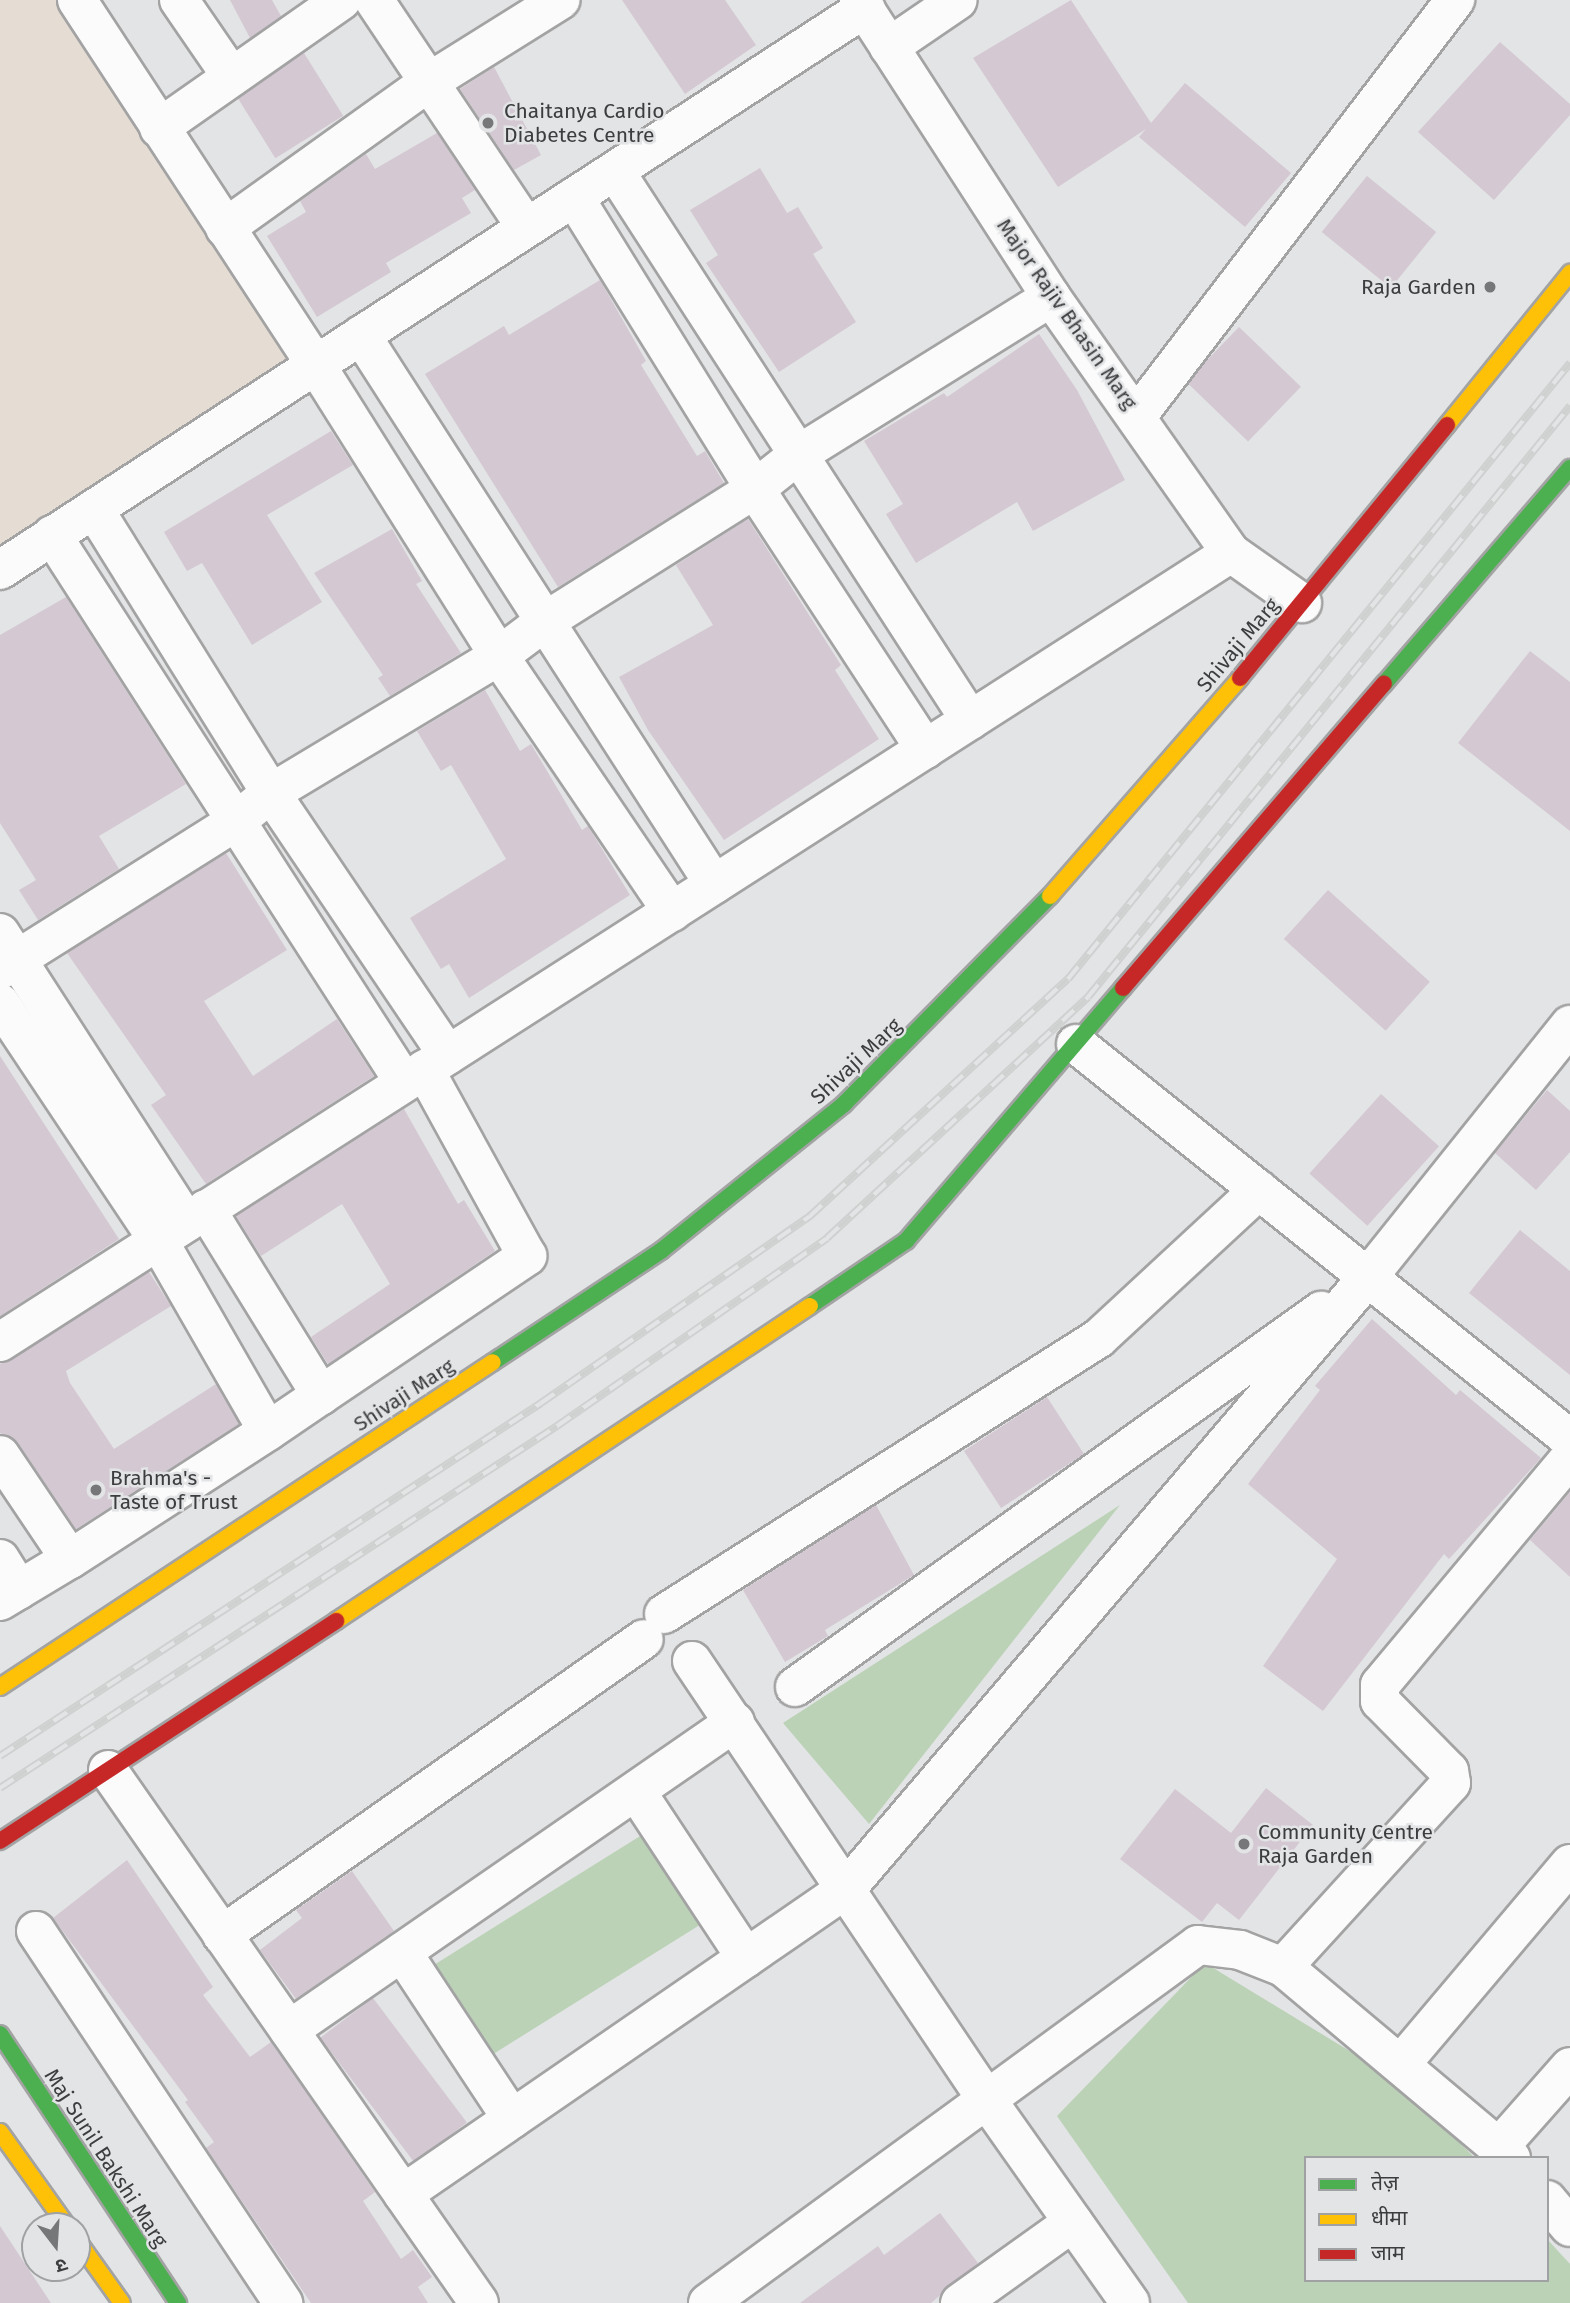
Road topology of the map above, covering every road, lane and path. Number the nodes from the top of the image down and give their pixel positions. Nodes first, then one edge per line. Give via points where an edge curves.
1 (77, 0) edge
2 (179, 0) edge
3 (342, 0) edge
4 (374, 0) edge
5 (560, 0) edge
6 (958, 0) edge
7 (1455, 0) edge
8 (862, 4) edge
9 (888, 47) junction
10 (232, 77) junction
11 (429, 82) junction
12 (159, 128) junction
13 (615, 170) junction
14 (574, 197) junction
15 (526, 227) junction
16 (225, 228) junction
17 (1570, 273) edge
18 (1051, 297) junction
19 (361, 335) junction
20 (316, 365) junction
21 (1137, 416) junction
22 (799, 454) junction
23 (1570, 468) edge
24 (755, 489) junction
25 (94, 509) junction
26 (52, 535) junction
27 (1231, 553) junction
28 (0, 570) edge
29 (1301, 603) junction
30 (547, 620) junction
31 (499, 656) junction
32 (970, 720) junction
33 (925, 749) junction
34 (271, 793) junction
35 (235, 822) junction
36 (714, 884) junction
37 (672, 912) junction
38 (6, 954) edge
39 (0, 1003) edge
40 (1570, 1025) edge
41 (1076, 1044) junction
42 (425, 1069) junction
43 (1259, 1190) junction
44 (183, 1224) junction
45 (1368, 1278) junction
46 (0, 1342) edge
47 (321, 1395) junction
48 (268, 1430) junction
49 (1570, 1439) edge
50 (0, 1455) edge
51 (1570, 1458) edge
52 (70, 1559) junction
53 (6, 1583) edge
54 (692, 1661) dead end
55 (795, 1687) dead end
56 (0, 1688) edge
57 (735, 1722) junction
58 (108, 1770) junction
59 (636, 1791) junction
60 (0, 1841) edge
61 (1570, 1864) edge
62 (846, 1889) junction
63 (36, 1931) dead end
64 (222, 1935) junction
65 (402, 1952) junction
66 (746, 1958) junction
67 (1283, 1967) junction
68 (289, 2030) junction
69 (0, 2034) edge
70 (1401, 2063) junction
71 (1570, 2067) edge
72 (987, 2100) junction
73 (512, 2119) junction
74 (0, 2132) edge
75 (1506, 2152) edge
76 (403, 2194) junction
77 (1549, 2202) edge
78 (57, 2212) edge
79 (1073, 2222) junction
80 (1570, 2227) edge
81 (91, 2260) edge
82 (122, 2303) edge
83 (178, 2303) edge
84 (283, 2303) edge
85 (479, 2303) edge
86 (708, 2303) edge
87 (960, 2303) edge
88 (1130, 2303) edge

1 - 12 street
2 - 10 street
3 - 10 street
4 - 11 street
5 - 11 street
6 - 9 street
7 - 21 street
8 - 9 street, Major Rajiv Bhasin Marg
8 - 13 street
9 - 18 street, Major Rajiv Bhasin Marg
10 - 12 street
11 - 15 street
11 - 16 street
12 - 16 street
13 - 14 street
13 - 22 street
14 - 15 street
14 - 24 street
15 - 19 street
16 - 20 street
17 - 29 main road, Shivaji Marg
18 - 21 street, Major Rajiv Bhasin Marg
18 - 22 street
19 - 20 street
19 - 30 street
20 - 25 street
20 - 31 street
21 - 27 street, Major Rajiv Bhasin Marg
22 - 24 street
22 - 32 street
23 - 41 main road
24 - 30 street
24 - 33 street
25 - 26 street
25 - 34 street
26 - 28 street
26 - 35 street
27 - 29 street, Major Rajiv Bhasin Marg
27 - 32 street
29 - 56 main road, Shivaji Marg via 1014,937 844,1104 662,1250
30 - 31 street
30 - 36 street
31 - 34 street
31 - 37 street
32 - 33 street
33 - 36 street
34 - 35 street
34 - 42 street
35 - 38 street
35 - 42 street
36 - 37 street
37 - 42 street
38 - 44 street
39 - 44 street
40 - 45 street
41 - 43 street
41 - 58 main road via 906,1241 635,1425
42 - 44 street
42 - 47 street via 527,1256
43 - 45 street
43 - 64 street via 1099,1338 654,1626
44 - 46 street
44 - 47 street
44 - 48 street
45 - 49 street
45 - 55 street
45 - 62 street
47 - 48 street
48 - 52 street
50 - 52 street
51 - 67 street via 1378,1689 1380,1701 1449,1771 1451,1783
52 - 53 street
54 - 57 street
57 - 59 street
57 - 62 street
58 - 60 main road
58 - 64 street
59 - 65 street
59 - 66 street
61 - 70 street
62 - 66 street
62 - 72 street
63 - 84 street
64 - 68 street
65 - 68 street
65 - 73 street
66 - 73 street
67 - 70 street
67 - 72 street via 1240,1950 1198,1945
68 - 76 street
69 - 83 main road, Maj Sunil Bakshi Marg
70 - 75 street
71 - 75 street
72 - 79 street
72 - 86 street
73 - 76 street
74 - 78 main road
76 - 85 street
77 - 80 street
79 - 87 street
79 - 88 street
81 - 82 main road

